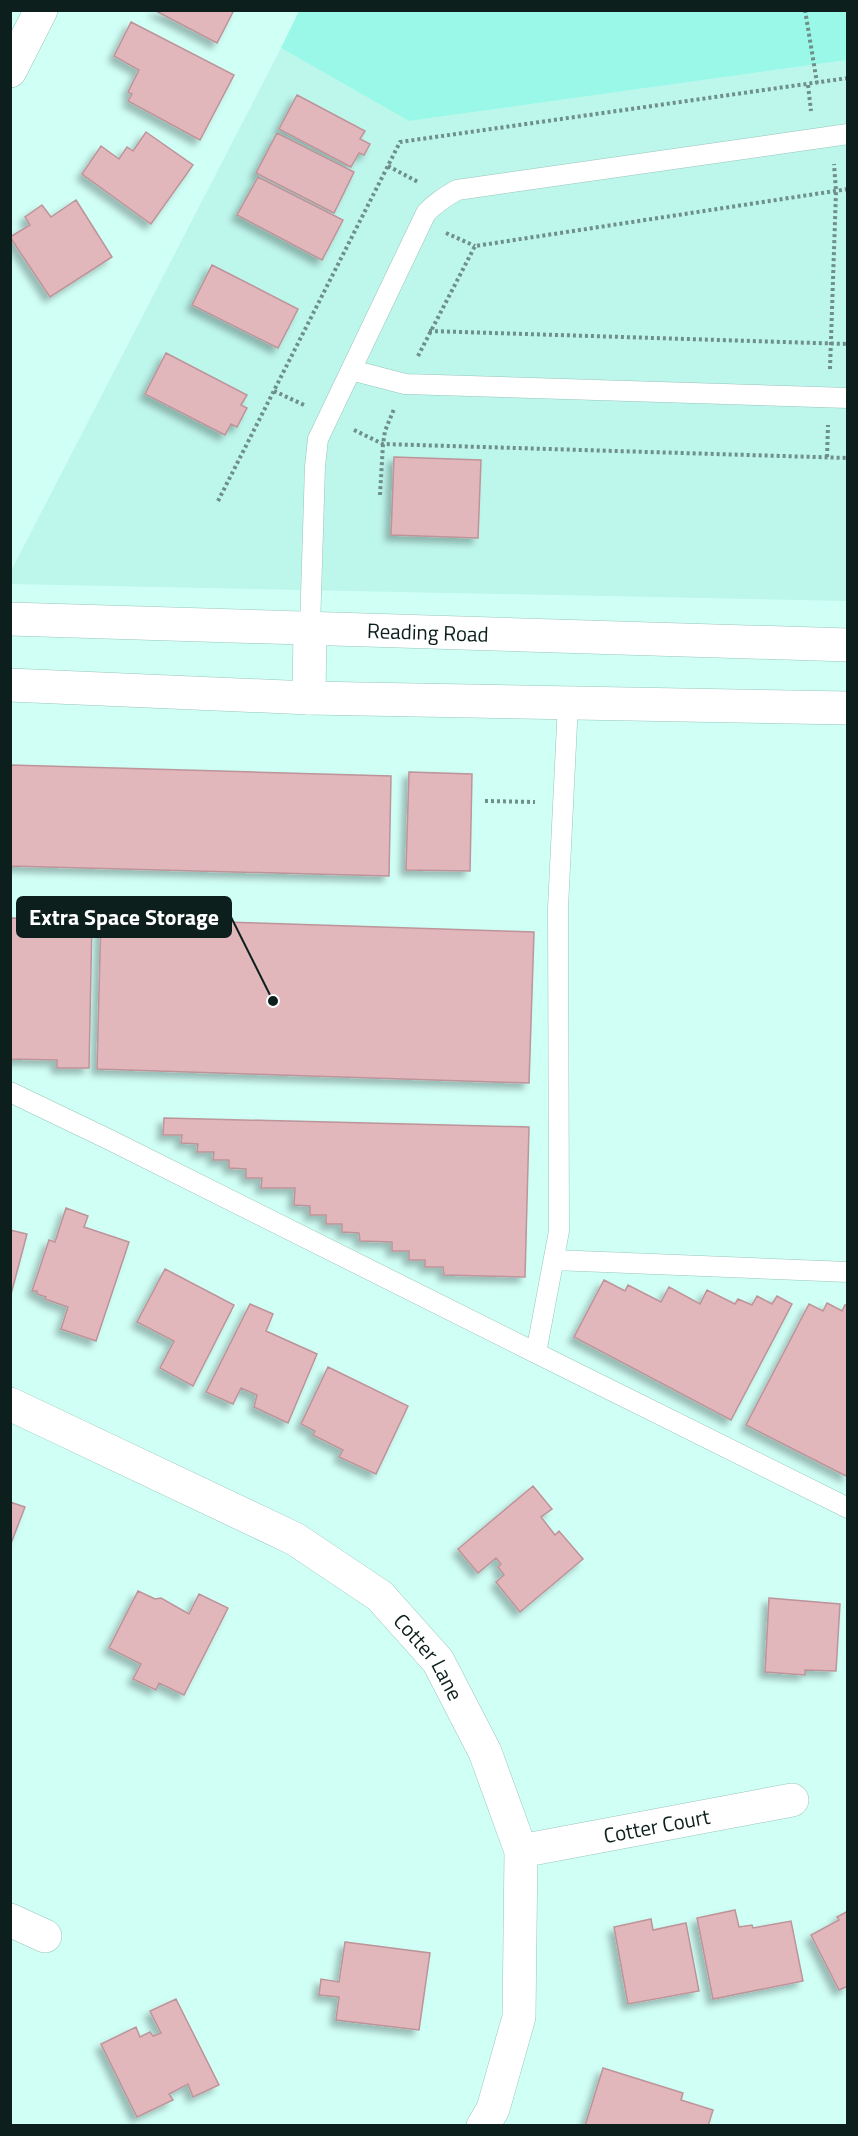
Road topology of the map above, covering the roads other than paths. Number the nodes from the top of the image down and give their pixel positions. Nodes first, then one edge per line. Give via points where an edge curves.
1 (41, 10) edge
2 (10, 71) edge
3 (848, 134) edge
4 (351, 370) junction
5 (838, 398) edge
6 (10, 619) edge
7 (310, 628) junction
8 (848, 645) edge
9 (13, 692) edge
10 (309, 698) junction
11 (568, 703) junction
12 (848, 708) edge
13 (10, 1092) edge
14 (554, 1260) junction
15 (848, 1272) edge
16 (536, 1353) junction
17 (10, 1404) edge
18 (848, 1508) edge
19 (792, 1800) dead end
20 (520, 1851) junction
21 (10, 1920) edge
22 (45, 1936) dead end
23 (483, 2126) edge

1 - 2 main road
3 - 4 lane via 457,190 426,213
4 - 5 lane via 405,384
4 - 7 lane via 318,439
6 - 7 main road, Reading Road
7 - 8 main road, Reading Road
7 - 10 main road
9 - 10 main road
10 - 11 main road
11 - 12 main road
11 - 14 lane via 558,908 559,1232
13 - 16 lane
14 - 15 lane
14 - 16 lane
16 - 18 lane
17 - 20 main road, Cotter Lane via 295,1539 380,1596 438,1662 485,1752
19 - 20 main road, Cotter Court
20 - 23 main road, Cotter Lane via 519,2018 493,2109
21 - 22 main road

